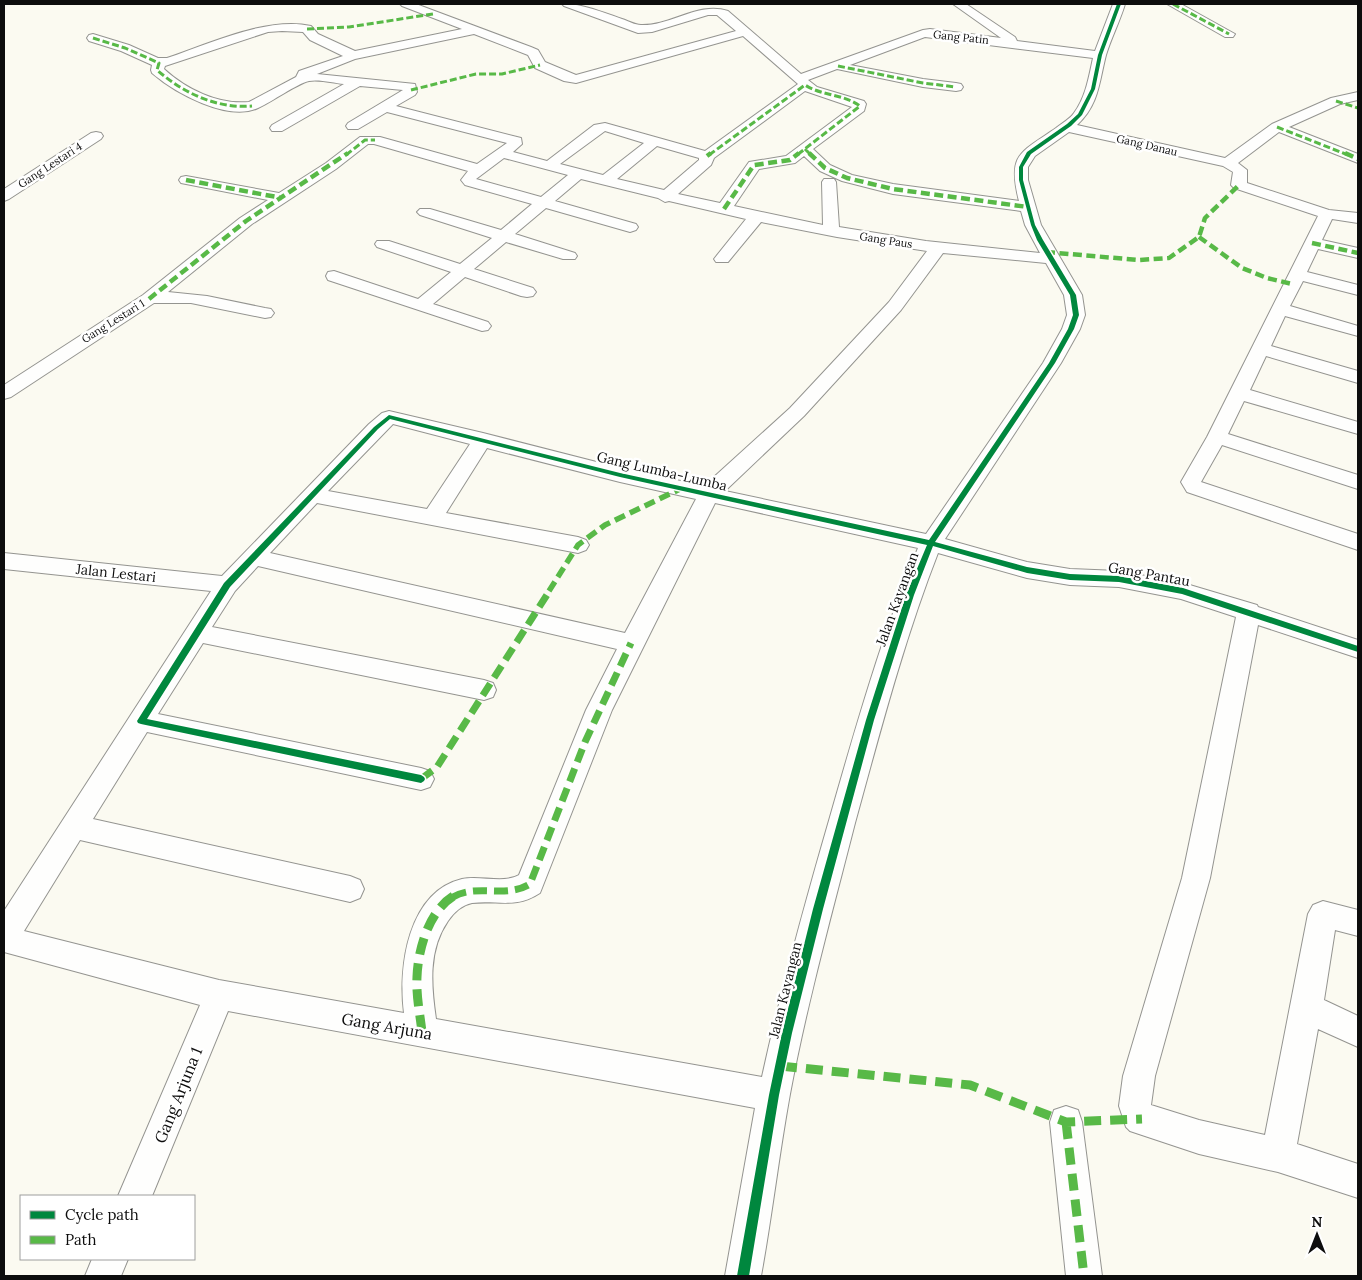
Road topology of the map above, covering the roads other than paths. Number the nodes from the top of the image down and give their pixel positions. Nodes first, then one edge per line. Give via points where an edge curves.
1 (406, 4) edge
2 (568, 4) edge
3 (960, 4) edge
4 (1118, 4) edge
5 (1173, 4) edge
6 (476, 30) junction
7 (745, 32) junction
8 (1229, 34) dead end
9 (93, 38) dead end
10 (1015, 43) junction
11 (1100, 55) junction
12 (351, 56) junction
13 (159, 63) junction
14 (838, 66) junction
15 (305, 78) junction
16 (358, 82) junction
17 (802, 82) junction
18 (956, 87) dead end
19 (1358, 96) edge
20 (1336, 101) junction
21 (385, 107) junction
22 (1358, 108) edge
23 (353, 126) dead end
24 (1066, 127) junction
25 (1277, 127) junction
26 (277, 128) dead end
27 (96, 136) dead end
28 (654, 140) junction
29 (805, 149) junction
30 (504, 154) junction
31 (707, 156) junction
32 (1358, 160) edge
33 (1228, 163) junction
34 (549, 166) junction
35 (479, 169) junction
36 (578, 174) junction
37 (186, 180) dead end
38 (605, 181) junction
39 (829, 182) dead end
40 (4, 196) edge
41 (665, 197) junction
42 (282, 198) junction
43 (543, 203) junction
44 (1028, 207) junction
45 (724, 209) junction
46 (425, 212) dead end
47 (1327, 214) junction
48 (756, 217) junction
49 (1358, 218) edge
50 (630, 227) dead end
51 (831, 230) junction
52 (504, 235) junction
53 (1312, 243) junction
54 (383, 244) dead end
55 (938, 248) junction
56 (1358, 252) edge
57 (570, 256) dead end
58 (722, 259) dead end
59 (1051, 259) junction
60 (463, 270) junction
61 (1297, 274) junction
62 (334, 276) dead end
63 (1358, 290) edge
64 (527, 292) dead end
65 (149, 298) junction
66 (420, 306) junction
67 (1280, 310) junction
68 (265, 313) dead end
69 (482, 326) dead end
70 (1358, 331) edge
71 (1260, 349) junction
72 (1358, 377) edge
73 (1239, 393) junction
74 (4, 394) edge
75 (1358, 428) edge
76 (1217, 437) junction
77 (483, 439) junction
78 (1358, 482) edge
79 (709, 494) junction
80 (312, 495) junction
81 (433, 517) junction
82 (1358, 542) edge
83 (931, 543) junction
84 (578, 545) dead end
85 (253, 557) junction
86 (4, 561) edge
87 (227, 586) junction
88 (1249, 611) junction
89 (197, 633) junction
90 (631, 644) junction
91 (1358, 649) edge
92 (484, 690) dead end
93 (141, 720) junction
94 (421, 779) dead end
95 (73, 827) junction
96 (350, 889) dead end
97 (1358, 923) edge
98 (219, 994) junction
99 (1307, 1008) junction
100 (422, 1032) junction
101 (1358, 1032) edge
102 (774, 1095) junction
103 (1066, 1122) dead end
104 (1278, 1155) junction
105 (1358, 1181) edge
106 (136, 1195) edge
107 (110, 1260) edge
108 (102, 1276) edge
109 (742, 1276) edge
110 (1084, 1276) edge

1 - 6 street
2 - 7 street via 638,29 718,10
3 - 10 street
4 - 11 street, Jalan Kayangan
5 - 8 street
6 - 7 street via 534,53 540,65 573,79
6 - 12 street
7 - 17 street
9 - 13 street
10 - 11 street, Gang Patin
10 - 14 street, Gang Patin via 923,34
11 - 24 street, Jalan Kayangan via 1090,96 1080,115
12 - 13 street via 307,29 282,27 266,29
12 - 15 street via 304,74
13 - 15 street via 157,70 179,87 202,98 244,107 252,106
14 - 17 street, Gang Patin
14 - 18 street
15 - 16 street
16 - 21 street via 411,88 410,92
16 - 26 street
17 - 29 street via 820,94 851,100 860,107
17 - 31 street, Gang Patin
19 - 20 street
20 - 22 street
20 - 25 street
21 - 23 street
21 - 30 street via 516,142
24 - 33 street, Gang Danau
24 - 44 street, Jalan Kayangan via 1038,146 1023,162 1020,180
25 - 32 street
25 - 33 street
27 - 40 street, Gang Lestari 4
28 - 31 street
28 - 34 street via 609,127 601,128
28 - 38 street
29 - 44 street via 825,168 847,178 893,189
29 - 45 street via 784,162 754,164
30 - 34 street, Gang Paus
30 - 35 street
31 - 41 street, Gang Patin via 706,162
33 - 47 street via 1240,170 1238,185
34 - 36 street, Gang Paus
35 - 42 street via 368,139
35 - 43 street via 468,178 470,182
36 - 38 street, Gang Paus
36 - 43 street
37 - 42 street
38 - 41 street, Gang Paus
39 - 51 street
41 - 45 street, Gang Paus
42 - 65 street via 246,221
43 - 50 street
43 - 52 street
44 - 59 street, Jalan Kayangan
45 - 48 street, Gang Paus
46 - 52 street
47 - 49 street
47 - 53 street
48 - 51 street, Gang Paus
48 - 58 street
51 - 55 street, Gang Paus
52 - 57 street
52 - 60 street
53 - 56 street
53 - 61 street
54 - 60 street
55 - 59 street, Gang Paus
55 - 79 street via 895,306 810,398
59 - 83 street, Jalan Kayangan via 1065,279 1075,304 1076,315 1071,329 1052,363
60 - 64 street
60 - 66 street
61 - 63 street
61 - 67 street
62 - 66 street
65 - 68 street, Gang Lestari 1 via 177,296
65 - 74 street, Gang Lestari 1
66 - 69 street
67 - 70 street
67 - 71 street
71 - 72 street
71 - 73 street
73 - 75 street
73 - 76 street
76 - 78 street
76 - 82 street via 1191,481 1194,487
77 - 79 street, Gang Lumba-Lumba via 620,475
77 - 80 street, Gang Lumba-Lumba via 389,417
77 - 81 street
79 - 83 street, Gang Lumba-Lumba
79 - 90 street
80 - 81 street
80 - 85 street
81 - 84 street
83 - 88 street, Gang Pantau via 1027,570 1152,584
83 - 102 street, Jalan Kayangan via 910,595 870,720 818,909
85 - 87 street
85 - 90 street
86 - 87 street, Jalan Lestari
87 - 89 street
88 - 91 street, Gang Pantau
88 - 104 street via 1196,878 1139,1076 1135,1106 1142,1119 1199,1137
89 - 92 street
89 - 93 street
90 - 100 street via 585,742 530,884 520,890 471,890 457,894 445,901 434,916 420,951 417,972
93 - 94 street
93 - 95 street
95 - 96 street
95 - 98 street, Gang Arjuna via 10,926 12,941
97 - 99 street via 1323,914
98 - 100 street, Gang Arjuna
98 - 106 street, Gang Arjuna 1
99 - 101 street
99 - 104 street
100 - 102 street, Gang Arjuna
102 - 109 street, Jalan Kayangan
103 - 110 street
104 - 105 street
107 - 108 street

